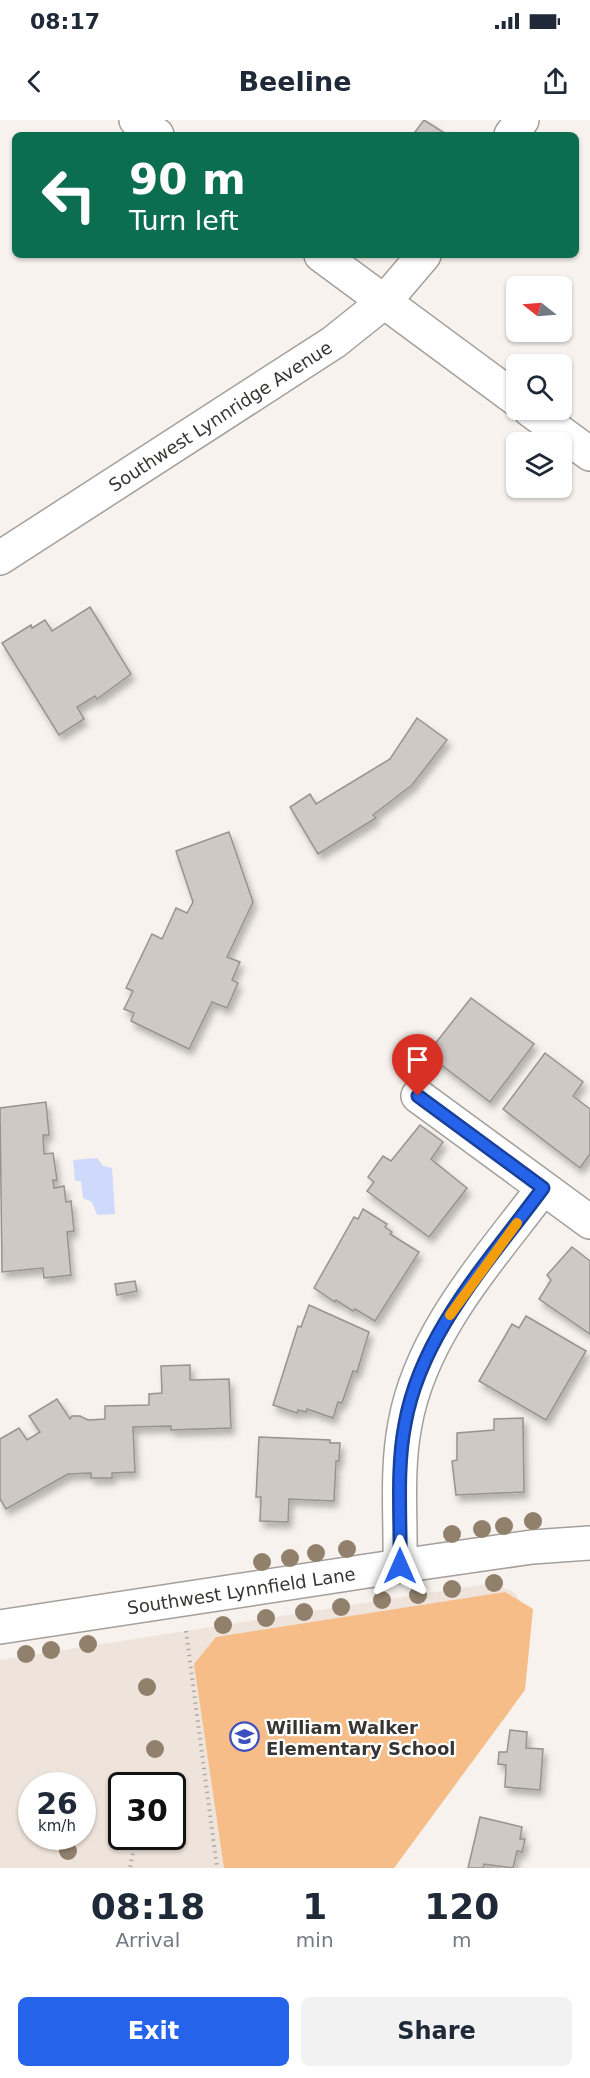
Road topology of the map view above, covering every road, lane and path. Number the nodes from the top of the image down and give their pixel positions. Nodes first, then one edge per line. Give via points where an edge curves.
1 (136, 120) edge
2 (153, 132) edge
3 (325, 258) edge
4 (421, 258) edge
5 (384, 302) junction
6 (506, 392) edge
7 (544, 420) edge
8 (590, 453) edge
9 (0, 558) edge
10 (418, 1096) dead end
11 (543, 1188) junction
12 (590, 1222) edge
13 (590, 1543) edge
14 (400, 1566) junction
15 (183, 1600) junction
16 (0, 1627) edge
17 (132, 1850) edge
18 (130, 1868) edge
19 (218, 1868) edge

1 - 2 street
3 - 5 street
4 - 5 street, Southwest Lynnridge Avenue
5 - 6 street
5 - 9 street, Southwest Lynnridge Avenue via 334,342
7 - 8 street
10 - 11 street
11 - 12 street
11 - 14 street via 441,1328 418,1376 402,1445
13 - 14 street, Southwest Lynnfield Lane
14 - 15 street, Southwest Lynnfield Lane
15 - 16 street, Southwest Lynnfield Lane
15 - 19 path
17 - 18 path

